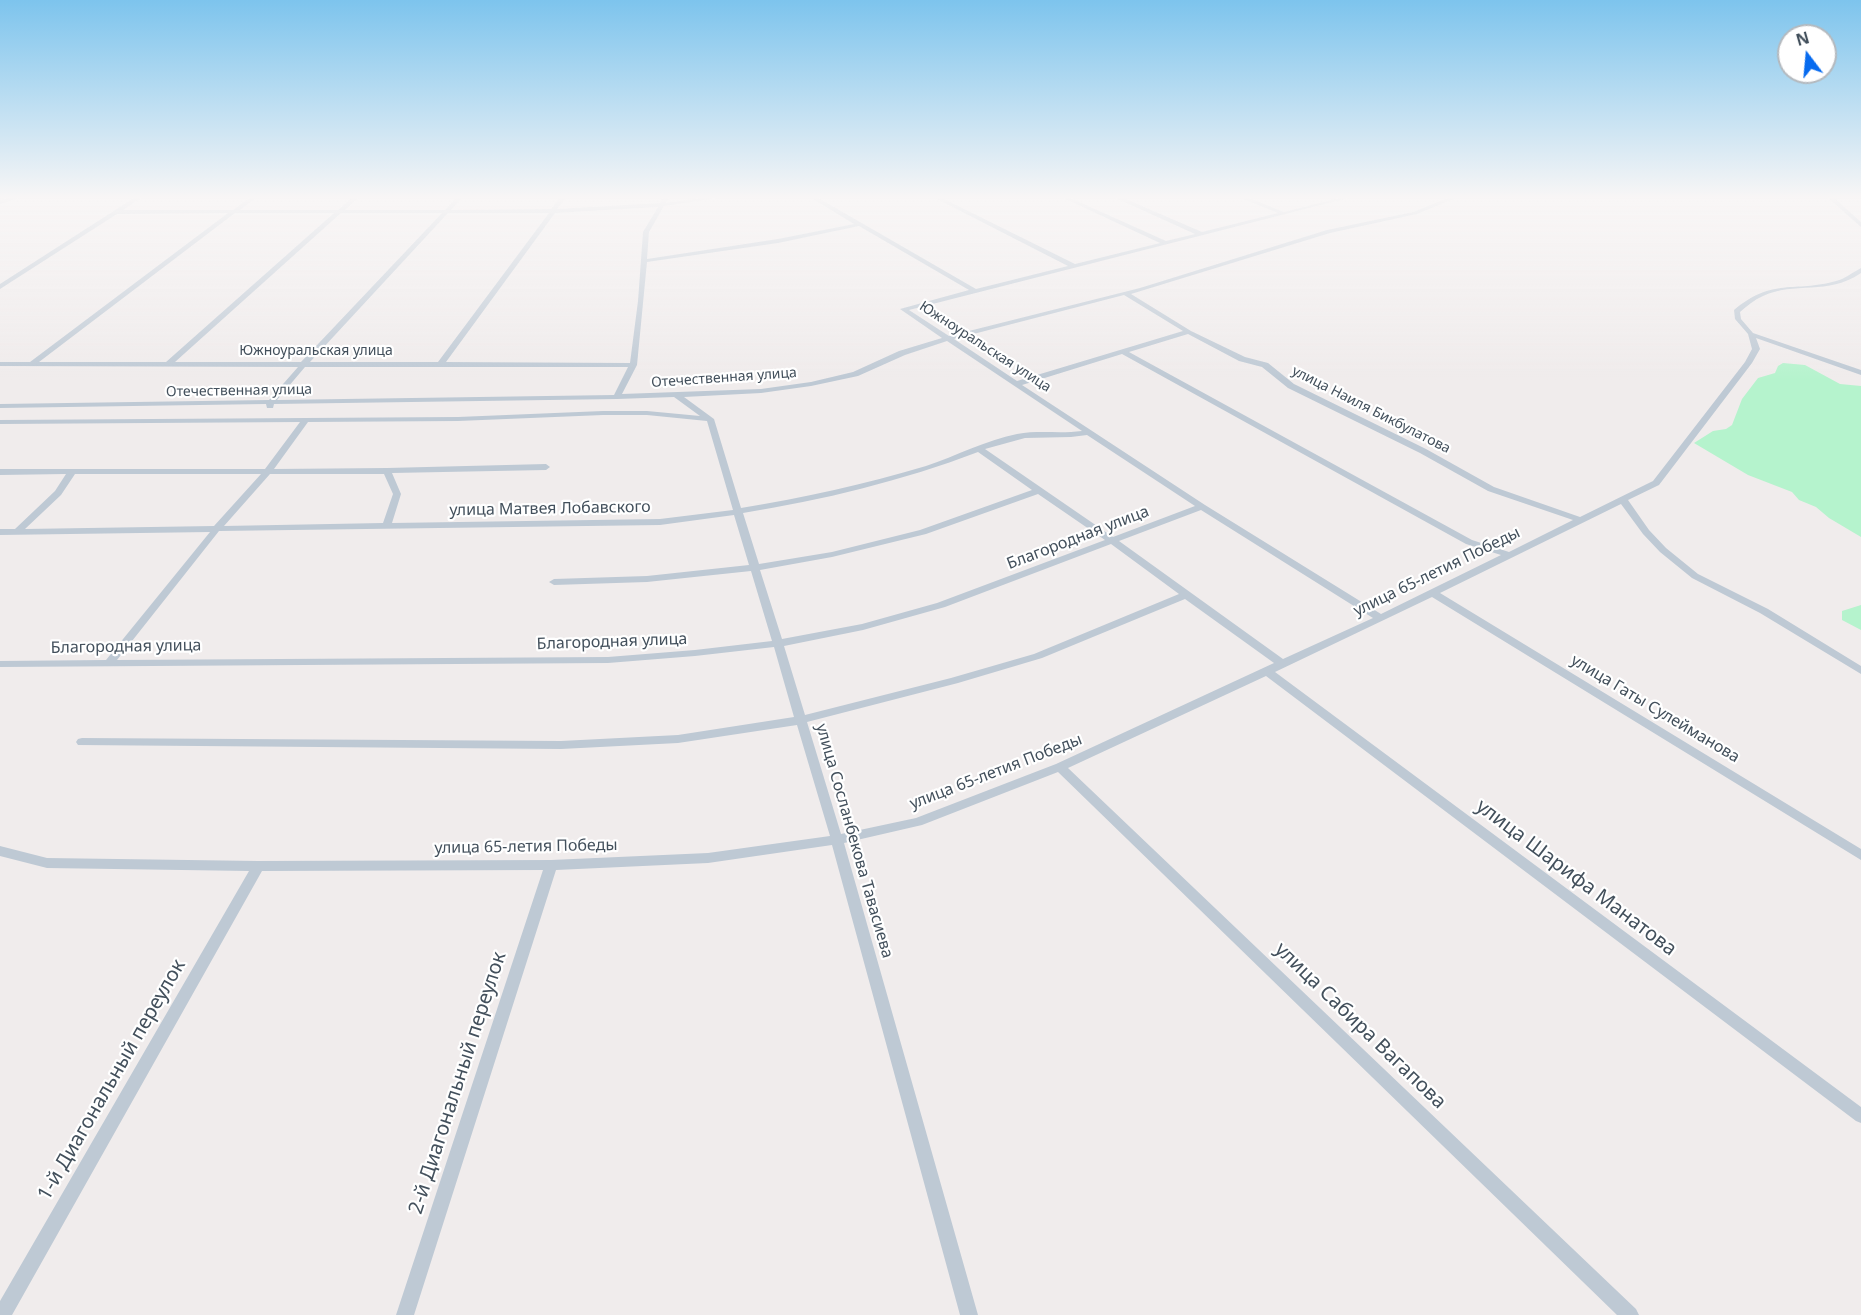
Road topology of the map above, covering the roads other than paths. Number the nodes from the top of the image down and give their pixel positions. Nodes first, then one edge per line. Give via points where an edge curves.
1 (46, 257) edge
2 (174, 257) edge
3 (289, 257) edge
4 (404, 257) edge
5 (519, 257) edge
6 (644, 257) edge
7 (668, 257) edge
8 (918, 257) edge
9 (1057, 257) edge
10 (1108, 257) edge
11 (1242, 257) edge
12 (644, 261) junction
13 (1074, 266) junction
14 (1861, 270) edge
15 (0, 287) edge
16 (975, 291) junction
17 (1125, 293) junction
18 (1189, 332) junction
19 (1751, 334) junction
20 (947, 339) junction
21 (1123, 352) junction
22 (0, 364) edge
23 (30, 365) junction
24 (167, 365) junction
25 (303, 365) junction
26 (440, 365) junction
27 (633, 365) junction
28 (1861, 373) edge
29 (1017, 384) junction
30 (675, 394) junction
31 (617, 397) junction
32 (270, 403) junction
33 (0, 406) edge
34 (710, 419) junction
35 (271, 420) junction
36 (305, 421) junction
37 (0, 422) edge
38 (1089, 432) junction
39 (979, 449) junction
40 (546, 467) dead end
41 (268, 471) junction
42 (387, 471) junction
43 (0, 472) edge
44 (71, 474) junction
45 (1039, 490) junction
46 (1623, 500) junction
47 (1202, 507) junction
48 (740, 513) junction
49 (1581, 520) junction
50 (387, 525) junction
51 (218, 527) junction
52 (18, 531) junction
53 (0, 532) edge
54 (1112, 541) junction
55 (1510, 555) junction
56 (756, 568) junction
57 (554, 582) dead end
58 (1432, 592) junction
59 (1185, 595) junction
60 (1381, 618) junction
61 (780, 643) junction
62 (110, 662) junction
63 (0, 664) edge
64 (1282, 664) junction
65 (1267, 671) junction
66 (1861, 671) edge
67 (802, 720) junction
68 (82, 742) dead end
69 (1060, 767) junction
70 (837, 840) junction
71 (0, 851) edge
72 (1861, 855) edge
73 (551, 865) junction
74 (258, 866) junction
75 (1861, 1116) edge
76 (2, 1315) edge
77 (405, 1315) edge
78 (969, 1315) edge
79 (1630, 1315) edge

1 - 15 street
2 - 23 street
3 - 24 street
4 - 25 street
5 - 26 street
6 - 12 street
7 - 12 street
8 - 16 street
9 - 13 street
10 - 13 street, Южноуральская улица
11 - 17 street, Отечественная улица
12 - 27 street
13 - 16 street, Южноуральская улица
14 - 19 street via 1837,283 1788,286 1746,302 1736,311
16 - 20 street, Южноуральская улица via 903,309
17 - 18 street, улица Наиля Бикбулатова
17 - 20 street, Отечественная улица
18 - 21 street
18 - 49 street, улица Наиля Бикбулатова via 1242,359 1265,365 1291,386 1491,489
19 - 28 street
19 - 46 street, улица 65-летия Победы via 1756,349 1752,356 1674,460 1656,483
20 - 29 street, Южноуральская улица
20 - 30 street, Отечественная улица via 855,374 811,384 761,391
21 - 29 street
21 - 55 street via 1469,542
22 - 23 street, Южноуральская улица
23 - 24 street, Южноуральская улица
24 - 25 street, Южноуральская улица
25 - 26 street, Южноуральская улица
25 - 32 street
26 - 27 street, Южноуральская улица
27 - 31 street
29 - 38 street, Южноуральская улица
30 - 31 street, Отечественная улица
30 - 34 street
31 - 32 street, Отечественная улица
32 - 33 street, Отечественная улица
32 - 35 street
34 - 36 street via 603,413
34 - 48 street, улица Сосланбекова Тавасиева
35 - 36 street
35 - 37 street
36 - 41 street
38 - 39 street, улица Матвея Лобавского via 1016,437
38 - 47 street, Южноуральская улица
39 - 45 street
39 - 48 street, улица Матвея Лобавского via 919,471
40 - 42 street
41 - 42 street
41 - 44 street
41 - 51 street
42 - 50 street via 397,494
43 - 44 street
44 - 52 street via 58,493
45 - 54 street
45 - 56 street via 911,535
46 - 49 street, улица 65-летия Победы
46 - 66 street via 1657,544 1695,576 1764,611
47 - 54 street, Благородная улица
47 - 60 street, Южноуральская улица
48 - 50 street, улица Матвея Лобавского via 660,522
48 - 56 street, улица Сосланбекова Тавасиева
49 - 55 street, улица 65-летия Победы
50 - 51 street, улица Матвея Лобавского
51 - 52 street, улица Матвея Лобавского
51 - 62 street
52 - 53 street, улица Матвея Лобавского
54 - 59 street
54 - 61 street, Благородная улица via 941,605 863,627
55 - 58 street, улица 65-летия Победы
56 - 57 street via 670,578
56 - 61 street, улица Сосланбекова Тавасиева
58 - 60 street, улица 65-летия Победы
58 - 72 street, улица Гаты Сулейманова
59 - 64 street
59 - 67 street via 1038,656
60 - 64 street, улица 65-летия Победы
61 - 62 street, Благородная улица via 608,660
61 - 67 street, улица Сосланбекова Тавасиева
62 - 63 street, Благородная улица
64 - 65 street, улица 65-летия Победы
65 - 69 street, улица 65-летия Победы
65 - 75 street, улица Шарифа Манатова
67 - 68 street via 678,739 561,745
67 - 70 street, улица Сосланбекова Тавасиева
69 - 70 street, улица 65-летия Победы via 918,822
69 - 79 street, улица Сабира Вагапова
70 - 73 street, улица 65-летия Победы via 708,858
70 - 78 street, улица Сосланбекова Тавасиева
71 - 74 street, улица 65-летия Победы via 48,863
73 - 74 street, улица 65-летия Победы
73 - 77 street, 2-й Диагональный переулок
74 - 76 street, 1-й Диагональный переулок

